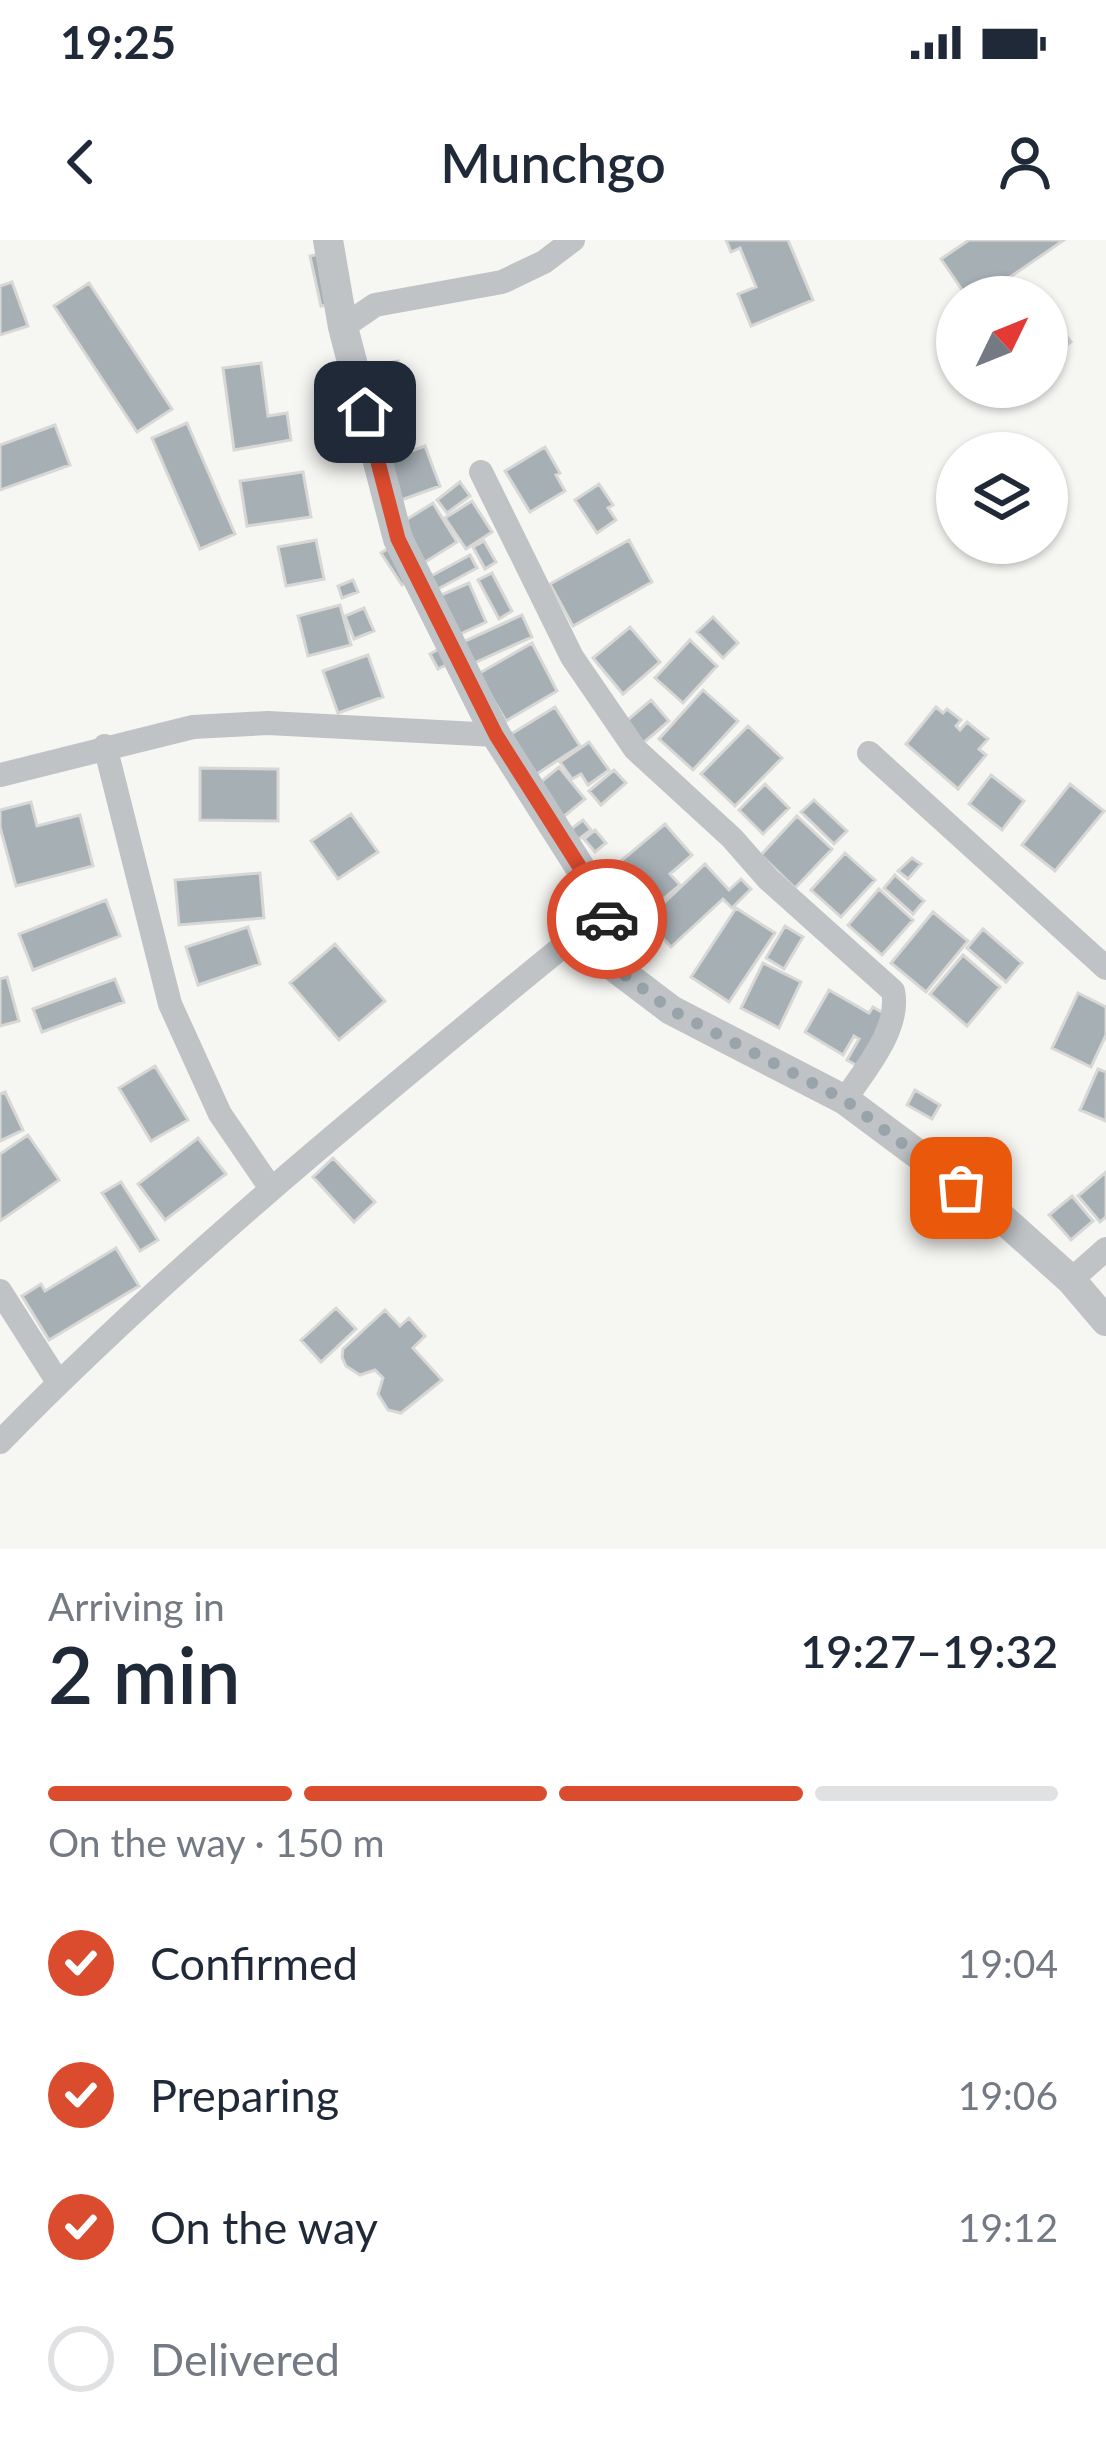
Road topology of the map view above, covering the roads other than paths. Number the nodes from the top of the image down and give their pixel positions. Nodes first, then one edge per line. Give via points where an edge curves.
1 (328, 240) edge
2 (572, 240) edge
3 (343, 327) junction
4 (481, 472) dead end
5 (496, 735) junction
6 (105, 746) junction
7 (869, 753) dead end
8 (0, 775) edge
9 (607, 910) junction
10 (1106, 968) edge
11 (845, 1100) junction
12 (270, 1187) junction
13 (1106, 1249) edge
14 (1071, 1280) junction
15 (0, 1291) edge
16 (1106, 1322) edge
17 (58, 1382) junction
18 (0, 1442) edge

1 - 3 street
2 - 3 street via 502,282 375,305
3 - 5 street via 398,539
4 - 11 street via 572,657 635,749 892,991 887,1032
5 - 6 street via 268,723 193,727
5 - 9 street
6 - 8 street
6 - 12 street via 170,1004 220,1114
7 - 10 street
9 - 11 street via 609,963 671,1010
9 - 12 street
11 - 14 street via 994,1211
12 - 17 street
13 - 14 street
14 - 16 street
15 - 17 street
17 - 18 street

